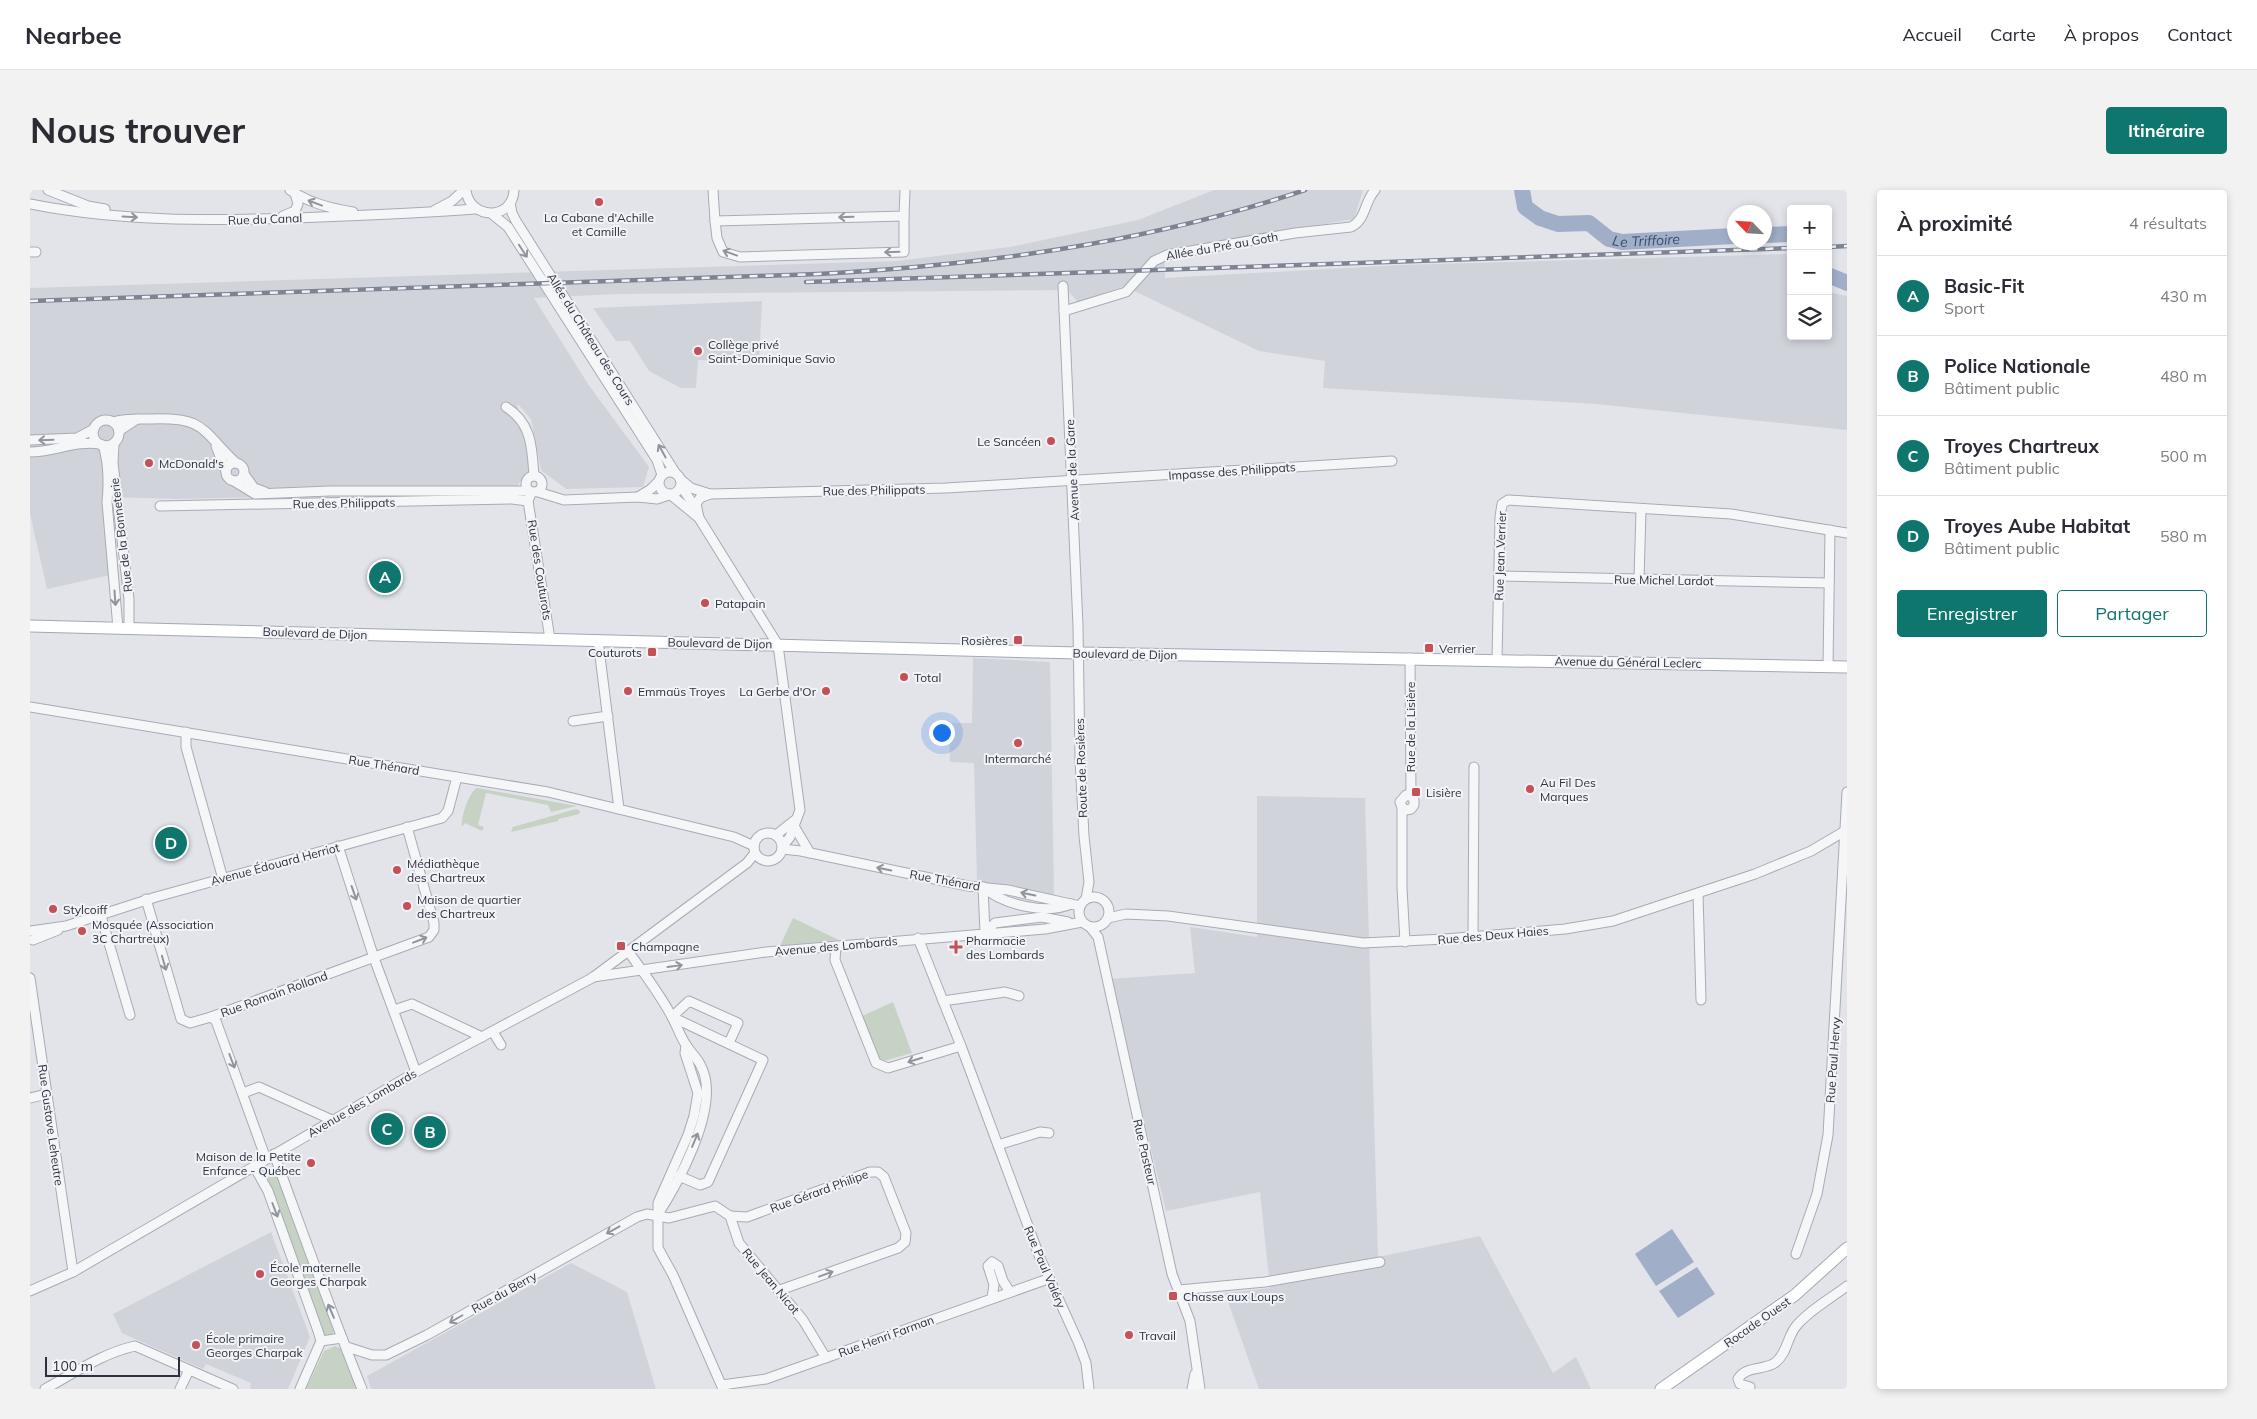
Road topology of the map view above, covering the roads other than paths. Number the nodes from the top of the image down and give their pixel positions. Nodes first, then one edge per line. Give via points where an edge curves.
1 (48, 190) edge
2 (465, 190) edge
3 (713, 190) edge
4 (905, 190) edge
5 (1375, 190) edge
6 (517, 191) edge
7 (292, 192) edge
8 (30, 204) edge
9 (510, 204) junction
10 (88, 206) junction
11 (475, 209) junction
12 (110, 210) dead end
13 (433, 211) junction
14 (97, 214) junction
15 (492, 214) junction
16 (371, 215) junction
17 (904, 216) junction
18 (272, 219) junction
19 (715, 221) junction
20 (1063, 286) dead end
21 (1064, 312) junction
22 (506, 407) dead end
23 (137, 419) junction
24 (113, 422) junction
25 (94, 429) junction
26 (118, 432) junction
27 (213, 439) junction
28 (30, 440) edge
29 (114, 443) junction
30 (101, 444) junction
31 (30, 452) edge
32 (1392, 461) dead end
33 (236, 464) junction
34 (226, 471) junction
35 (244, 474) junction
36 (531, 478) junction
37 (660, 478) junction
38 (232, 480) junction
39 (679, 480) junction
40 (1073, 481) junction
41 (542, 483) junction
42 (489, 490) junction
43 (267, 493) junction
44 (532, 494) junction
45 (710, 494) junction
46 (670, 495) junction
47 (638, 497) junction
48 (575, 498) junction
49 (160, 506) dead end
50 (1641, 510) junction
51 (698, 514) junction
52 (1830, 530) junction
53 (1847, 533) edge
54 (1499, 576) junction
55 (1639, 579) junction
56 (1829, 583) junction
57 (30, 626) edge
58 (124, 628) junction
59 (550, 639) junction
60 (598, 640) junction
61 (778, 644) junction
62 (1079, 653) junction
63 (1410, 658) junction
64 (1497, 659) junction
65 (1828, 666) junction
66 (1847, 667) edge
67 (30, 707) edge
68 (608, 716) junction
69 (573, 721) dead end
70 (186, 732) junction
71 (1474, 766) dead end
72 (457, 776) junction
73 (1847, 792) edge
74 (619, 808) junction
75 (796, 822) junction
76 (407, 827) junction
77 (1845, 831) junction
78 (776, 835) junction
79 (738, 839) junction
80 (338, 846) junction
81 (756, 846) junction
82 (783, 848) junction
83 (810, 853) junction
84 (763, 860) junction
85 (747, 863) junction
86 (222, 879) junction
87 (1089, 882) junction
88 (983, 887) junction
89 (1698, 894) junction
90 (1099, 898) junction
91 (146, 900) junction
92 (1079, 903) junction
93 (1107, 905) junction
94 (1126, 914) junction
95 (101, 916) junction
96 (1105, 922) junction
97 (1086, 924) junction
98 (985, 932) junction
99 (31, 937) edge
100 (1098, 937) junction
101 (1473, 937) junction
102 (918, 938) junction
103 (1405, 942) junction
104 (836, 946) junction
105 (628, 950) junction
106 (374, 958) junction
107 (641, 970) junction
108 (30, 978) edge
109 (592, 978) junction
110 (1019, 996) dead end
111 (1701, 1000) dead end
112 (943, 1001) junction
113 (394, 1010) junction
114 (130, 1015) dead end
115 (672, 1016) junction
116 (211, 1018) junction
117 (493, 1032) junction
118 (482, 1037) junction
119 (730, 1043) junction
120 (501, 1045) dead end
121 (686, 1045) junction
122 (961, 1046) junction
123 (416, 1072) junction
124 (243, 1093) junction
125 (47, 1094) junction
126 (30, 1098) edge
127 (332, 1120) junction
128 (1049, 1133) dead end
129 (998, 1145) junction
130 (270, 1157) junction
131 (254, 1166) junction
132 (679, 1176) junction
133 (658, 1215) junction
134 (730, 1216) junction
135 (1847, 1248) edge
136 (1796, 1254) dead end
137 (1380, 1262) dead end
138 (73, 1272) junction
139 (1048, 1279) junction
140 (1847, 1286) edge
141 (780, 1290) junction
142 (1178, 1290) junction
143 (30, 1291) edge
144 (1010, 1292) junction
145 (992, 1298) junction
146 (342, 1338) junction
147 (320, 1342) junction
148 (347, 1347) junction
149 (826, 1358) junction
150 (1196, 1366) junction
151 (189, 1370) junction
152 (723, 1387) edge
153 (45, 1389) edge
154 (180, 1389) edge
155 (233, 1389) edge
156 (300, 1389) edge
157 (362, 1389) edge
158 (1089, 1389) edge
159 (1192, 1389) edge
160 (1200, 1389) edge
161 (1662, 1389) edge
162 (1749, 1389) edge

1 - 10 street
2 - 11 street
2 - 13 street, Rue du Canal
3 - 19 street
4 - 17 street
5 - 21 street, Allée du Pré au Goth via 1361,218 1351,228 1295,233 1167,255 1154,261 1126,292
6 - 9 street
16 -> 7 street via 330,208
7 - 18 street via 298,204 295,211
8 - 14 street, Rue du Canal
9 - 15 street
39 -> 9 street, Allée du Château des Cours via 516,222
10 - 12 street
10 - 14 street
11 - 13 street, Rue du Canal
11 - 15 street, Rue du Canal
13 - 16 street, Rue du Canal
14 -> 18 street, Rue du Canal via 195,220
15 -> 37 street, Allée du Château des Cours via 508,227 657,460
16 - 18 street, Rue du Canal
17 -> 19 street
17 -> 19 street via 904,252 740,257 723,252
20 - 21 street, Avenue de la Gare
21 - 40 street, Avenue de la Gare
22 - 36 street, Rue des Couturots via 525,423
23 - 24 street
23 - 26 street
23 - 27 street via 190,420
24 - 25 street via 101,421
24 - 26 street
25 -> 28 street via 77,438
25 - 30 street via 94,438
26 - 29 street
27 - 33 street
27 - 34 street
29 - 30 street
29 - 58 street, Rue de la Bonneterie via 113,464 129,599
30 - 31 street via 84,443
30 -> 58 street, Rue de la Bonneterie via 108,465 107,502
32 - 40 street, Impasse des Philippats
33 - 34 street
33 - 35 street via 242,467
34 - 38 street
35 - 38 street via 237,481
35 - 43 street via 254,488
36 - 41 street, Rue des Philippats via 539,478
36 - 42 street via 515,486
36 - 44 street, Rue des Couturots via 526,484
37 - 39 street via 669,472
37 - 46 street via 660,490
37 - 47 street
38 - 43 street via 255,494
39 - 45 street, Rue des Philippats
39 - 46 street via 677,492
39 - 51 street, Allée du Château des Cours
40 - 45 street, Rue des Philippats
40 - 62 street, Avenue de la Gare
41 - 44 street
41 - 48 street, Rue des Philippats
42 - 43 street
42 - 44 street
44 - 48 street, Rue des Philippats via 564,500
44 - 49 street, Rue des Philippats via 512,499
44 - 59 street, Rue des Couturots
45 - 51 street via 700,498 696,504
46 - 47 street, Rue des Philippats via 657,499
46 - 51 street, Allée du Château des Cours
47 - 48 street, Rue des Philippats
50 - 52 street, Rue Jean Verrier via 1731,514
50 - 54 street, Rue Jean Verrier via 1508,500 1502,504 1501,510
50 - 55 street
51 - 61 street, Allée du Château des Cours
52 - 53 street, Rue Jean Verrier
52 - 56 street
54 - 55 street, Rue Michel Lardot
54 - 64 street, Rue Jean Verrier
55 - 56 street, Rue Michel Lardot
56 - 65 street
57 - 58 main road, Boulevard de Dijon
58 - 59 main road, Boulevard de Dijon
59 - 60 main road, Boulevard de Dijon
60 - 61 main road, Boulevard de Dijon
60 - 68 street
61 - 62 main road, Boulevard de Dijon
61 - 75 street via 800,810
62 - 63 main road, Boulevard de Dijon
62 - 87 street, Route de Rosières via 1080,760
63 - 64 main road, Avenue du Général Leclerc
63 - 103 street, Rue de la Lisière via 1411,796 1406,795 1400,802
64 - 65 main road, Avenue du Général Leclerc
65 - 66 main road, Avenue du Général Leclerc
67 - 70 street, Rue Thénard
68 - 69 street
68 - 74 street
70 - 72 street, Rue Thénard
70 - 86 street via 186,747
71 - 101 street
72 - 74 street, Rue Thénard
72 - 76 street, Avenue Édouard Herriot via 448,811 442,818
73 - 77 street, Rue Paul Hervy
74 - 79 street, Rue Thénard
75 - 78 street
75 - 82 street
75 - 83 street
76 - 80 street, Avenue Édouard Herriot
106 -> 76 street, Rue Romain Rolland via 429,936 434,930
77 - 89 street, Rue des Deux Haies via 1763,871
77 - 136 street, Rue Paul Hervy via 1828,1135 1817,1194
78 - 81 street via 763,834
78 - 82 street
79 - 81 street, Rue Thénard
79 - 85 street via 745,846
80 - 86 street, Avenue Édouard Herriot
80 -> 106 street
81 - 84 street
81 - 85 street, Avenue des Lombards
82 - 83 street, Rue Thénard
82 - 84 street via 775,859
88 -> 83 street, Rue Thénard
84 - 85 street, Avenue des Lombards
85 - 105 street, Avenue des Lombards
86 - 91 street, Avenue Édouard Herriot
87 - 90 street, Route de Rosières
87 - 92 street, Route de Rosières
92 -> 88 street, Rue Thénard
88 - 98 street
89 - 101 street, Rue des Deux Haies via 1613,922
89 - 111 street
90 - 92 street
90 - 93 street
91 - 95 street, Avenue Édouard Herriot
91 -> 116 street, Rue Romain Rolland via 181,1019 190,1023
92 - 97 street via 1079,914
93 - 94 street, Rue des Deux Haies
93 - 96 street via 1109,912
94 - 96 street, Rue des Deux Haies
94 - 103 street, Rue des Deux Haies via 1168,916 1363,942
95 - 99 street, Avenue Édouard Herriot
95 - 114 street
96 - 97 street
96 - 100 street
97 - 98 street via 1042,917 995,923
97 - 100 street, Rue Pasteur
98 - 102 street, Avenue des Lombards
100 - 142 street, Rue Pasteur
101 - 103 street, Rue des Deux Haies
102 - 104 street, Avenue des Lombards
102 - 112 street, Rue Paul Valéry
107 -> 104 street, Avenue des Lombards via 766,952
122 -> 104 street via 888,1068 876,1063 835,960
105 - 107 street
105 - 109 street, Avenue des Lombards
106 - 113 street
106 - 116 street, Rue Romain Rolland
107 - 109 street, Avenue des Lombards
107 - 115 street
108 - 125 street, Rue Gustave Leheutre
109 - 117 street, Avenue des Lombards
110 - 112 street via 1006,992
112 - 122 street, Rue Paul Valéry
113 - 118 street via 412,1004
113 - 123 street
115 - 119 street
115 - 119 street via 689,1001 738,1023
115 - 121 street
116 -> 124 street via 216,1021
117 - 118 street, Avenue des Lombards
117 - 120 street
118 - 123 street, Avenue des Lombards
119 - 132 street via 763,1060 708,1182 700,1184
132 -> 121 street via 704,1118 707,1100 699,1061
121 - 133 street via 698,1093 696,1109 686,1141 658,1203
122 - 129 street, Rue Paul Valéry
123 - 127 street, Avenue des Lombards
124 - 127 street via 259,1087
124 - 130 street
125 - 126 street
125 - 138 street, Rue Gustave Leheutre
127 - 130 street, Avenue des Lombards
128 - 129 street via 1040,1132
129 - 139 street, Rue Paul Valéry
130 - 131 street, Avenue des Lombards
146 -> 130 street
131 - 138 street, Avenue des Lombards
131 -> 147 street via 279,1220
132 - 133 street
133 - 134 street via 669,1218 714,1206
133 -> 148 street, Rue du Berry via 637,1217 386,1355 372,1355
133 - 152 street via 658,1248
134 - 141 street, Rue Jean Nicot via 739,1243
141 -> 134 street, Rue Gérard Philipe via 898,1248 905,1242 906,1233 884,1177 878,1172 870,1172 747,1217
135 - 161 main road, Rocade Ouest via 1795,1295
137 - 142 street via 1265,1282
138 - 143 street, Avenue des Lombards
139 - 144 street, Rue Henri Farman
139 - 158 street, Rue Paul Valéry via 1086,1364
140 - 162 street via 1797,1325 1777,1362 1741,1374 1740,1384
141 - 149 street, Rue Jean Nicot
142 - 150 street, Rue Pasteur via 1190,1321
144 - 145 street, Rue Henri Farman
144 - 145 street via 998,1266 992,1262 988,1266 994,1285
145 - 149 street, Rue Henri Farman
146 - 147 street
146 - 148 street
147 - 156 street
148 - 157 street
149 - 152 street, Rue Henri Farman via 766,1379
150 - 159 street, Rue Pasteur
150 - 160 street, Rue Pasteur
151 - 153 street via 135,1346 121,1349
151 - 154 street
151 - 155 street

